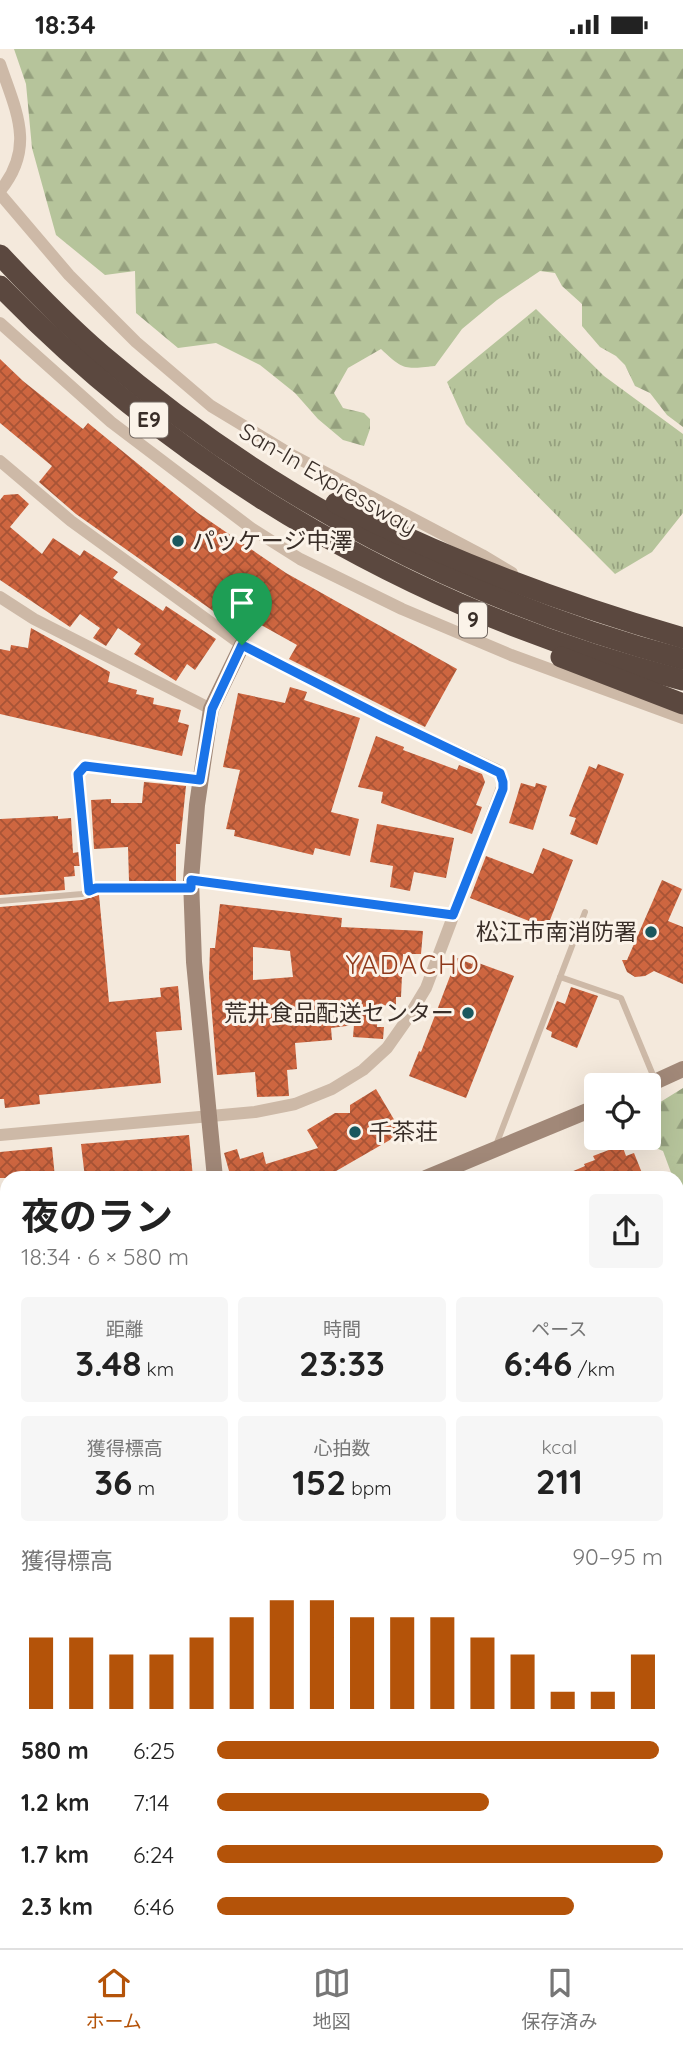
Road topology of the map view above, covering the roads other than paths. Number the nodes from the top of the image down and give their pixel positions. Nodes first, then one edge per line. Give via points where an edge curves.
1 (0, 64) edge
2 (0, 192) edge
3 (0, 255) edge
4 (0, 289) edge
5 (0, 323) edge
6 (164, 405) junction
7 (3, 469) edge
8 (277, 510) junction
9 (0, 597) edge
10 (551, 597) junction
11 (683, 637) edge
12 (242, 645) junction
13 (683, 659) edge
14 (683, 680) edge
15 (683, 704) edge
16 (212, 709) junction
17 (683, 718) edge
18 (200, 780) junction
19 (191, 884) junction
20 (89, 891) junction
21 (0, 901) edge
22 (585, 912) dead end
23 (453, 915) junction
24 (560, 977) junction
25 (683, 1069) edge
26 (648, 1073) edge
27 (661, 1079) edge
28 (584, 1112) edge
29 (208, 1116) junction
30 (0, 1135) edge
31 (494, 1150) junction
32 (214, 1171) edge
33 (443, 1171) edge

1 - 2 street via 21,138 17,166
2 - 10 street via 69,275 136,342 212,406 290,454 482,555
3 - 6 highway, San-In Expressway / E9 via 48,306
4 - 8 highway, San-In Expressway / E9 via 151,422
5 - 17 street via 111,422 251,528 300,559 475,640
6 - 10 highway, 9 via 395,533
6 - 13 highway, San-In Expressway / E9 via 289,492 438,571 591,631
7 - 12 street
8 - 14 highway, San-In Expressway / E9 via 463,604 586,652
8 - 15 highway, 9 via 337,551 433,603
9 - 16 street via 34,619
10 - 11 highway, 9
12 - 16 street
12 - 23 street via 500,773 503,789
16 - 18 street
18 - 19 street
18 - 20 lane via 85,766 78,774
19 - 20 lane
19 - 23 street
19 - 29 street
20 - 21 lane
22 - 24 lane
23 - 29 street via 426,988 387,1048 363,1070 295,1104
24 - 26 lane via 621,998
24 - 31 lane
25 - 27 street
28 - 31 street
29 - 30 street
29 - 32 street
31 - 33 street

